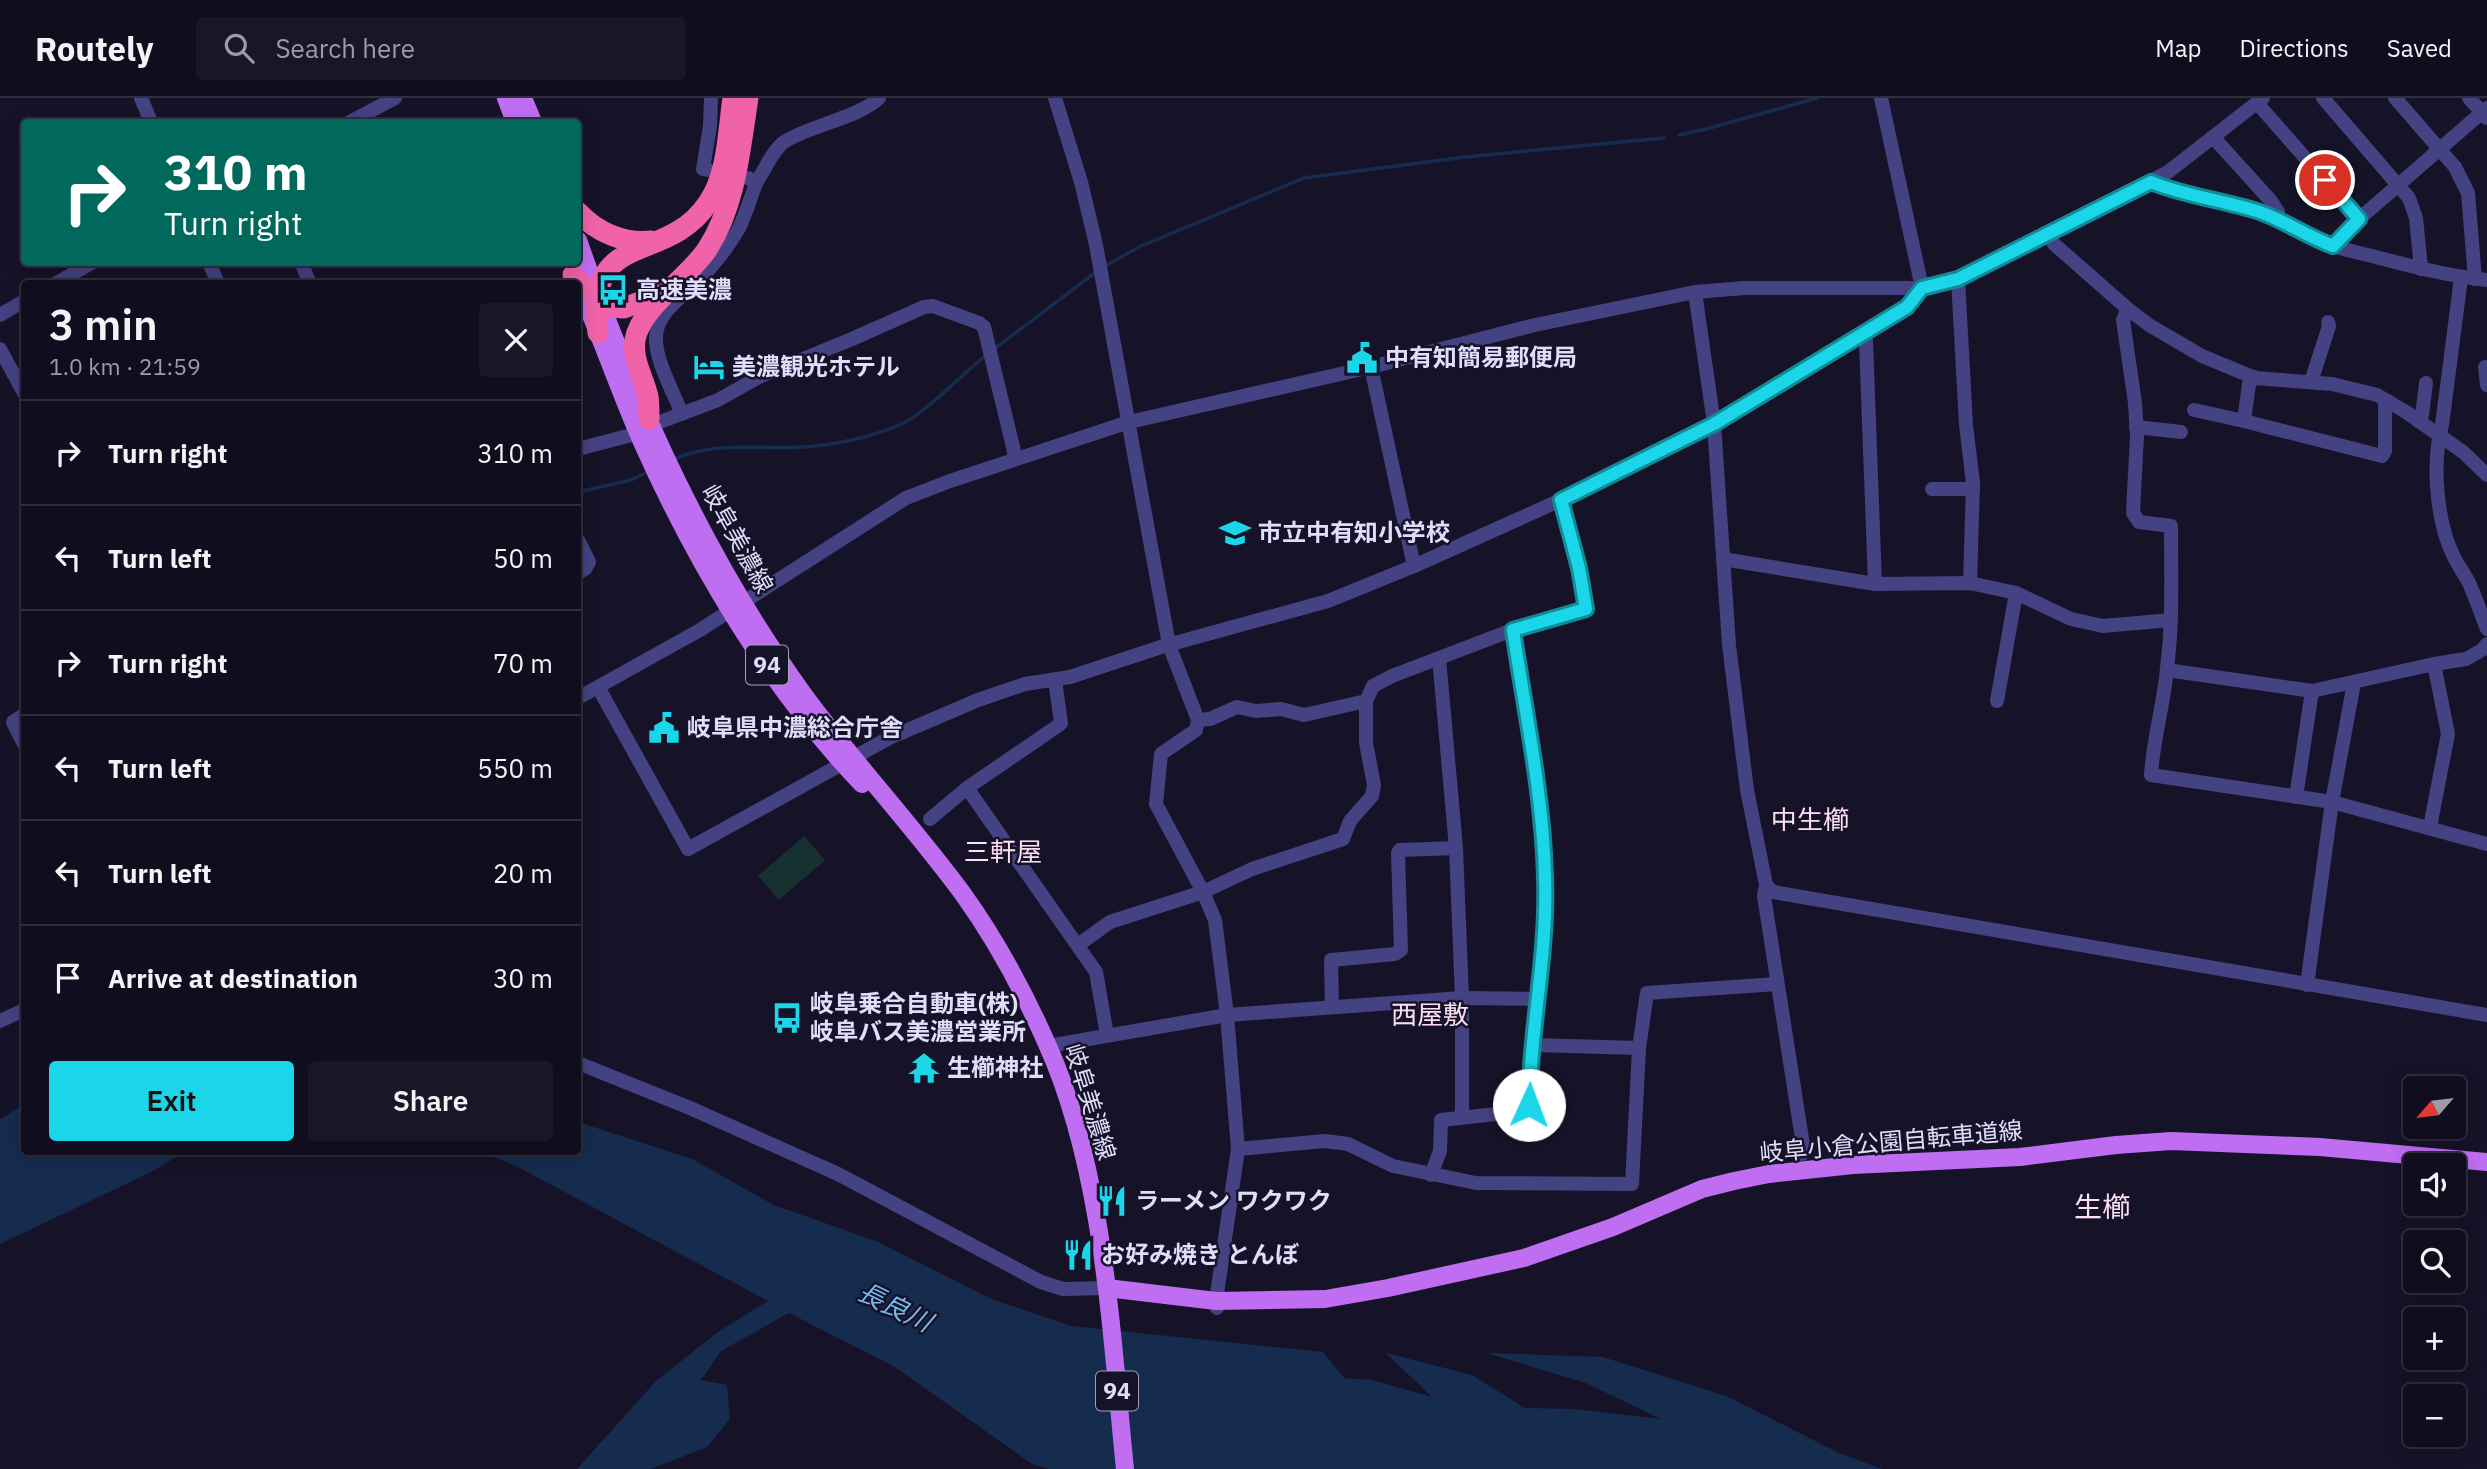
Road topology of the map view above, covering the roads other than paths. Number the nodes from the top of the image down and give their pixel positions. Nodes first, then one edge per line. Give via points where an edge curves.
1 (141, 98) edge
2 (395, 98) edge
3 (506, 98) edge
4 (523, 98) edge
5 (711, 98) edge
6 (733, 98) edge
7 (748, 98) edge
8 (878, 98) edge
9 (1055, 98) edge
10 (1881, 98) edge
11 (2323, 98) edge
12 (2395, 98) edge
13 (2469, 98) edge
14 (2260, 100) edge
15 (2485, 113) edge
16 (150, 119) edge
17 (356, 119) edge
18 (514, 119) edge
19 (532, 119) edge
20 (2213, 137) junction
21 (2439, 149) junction
22 (708, 170) dead end
23 (2151, 182) junction
24 (2399, 184) junction
25 (581, 216) edge
26 (2278, 219) junction
27 (2359, 219) junction
28 (2048, 234) junction
29 (664, 239) junction
30 (2333, 246) junction
31 (86, 266) edge
32 (2421, 269) junction
33 (1958, 279) junction
34 (2474, 279) edge
35 (62, 280) edge
36 (579, 280) edge
37 (581, 282) edge
38 (581, 284) edge
39 (581, 286) edge
40 (674, 286) junction
41 (1922, 288) junction
42 (1695, 292) junction
43 (21, 303) edge
44 (2128, 309) junction
45 (0, 315) edge
46 (2328, 323) dead end
47 (1863, 332) junction
48 (598, 333) joint
49 (0, 349) edge
50 (2485, 366) dead end
51 (1371, 367) junction
52 (2254, 377) junction
53 (2311, 382) junction
54 (2426, 383) dead end
55 (2487, 385) edge
56 (21, 388) edge
57 (2388, 401) junction
58 (2194, 410) dead end
59 (682, 414) junction
60 (2244, 421) junction
61 (2418, 421) junction
62 (1129, 422) junction
63 (1714, 424) junction
64 (647, 426) junction
65 (2136, 427) junction
66 (2181, 432) dead end
67 (2439, 437) junction
68 (581, 448) edge
69 (1014, 459) junction
70 (2487, 475) edge
71 (1932, 489) dead end
72 (1973, 489) junction
73 (1561, 500) junction
74 (581, 546) edge
75 (1723, 559) junction
76 (1414, 566) junction
77 (581, 571) edge
78 (1970, 583) junction
79 (1875, 584) junction
80 (2016, 593) junction
81 (737, 606) junction
82 (2171, 620) junction
83 (2487, 629) edge
84 (1513, 630) junction
85 (2487, 644) edge
86 (1169, 645) junction
87 (1439, 658) junction
88 (2434, 664) junction
89 (2167, 670) junction
90 (1055, 680) junction
91 (2354, 683) junction
92 (598, 687) junction
93 (2312, 691) junction
94 (581, 696) edge
95 (1366, 701) junction
96 (1997, 701) dead end
97 (21, 717) edge
98 (1198, 720) junction
99 (21, 738) edge
100 (848, 760) junction
101 (967, 788) junction
102 (2296, 797) junction
103 (2332, 802) junction
104 (930, 819) dead end
105 (2430, 827) junction
106 (2487, 844) edge
107 (1455, 848) junction
108 (1766, 885) junction
109 (1203, 892) junction
110 (1078, 945) junction
111 (1777, 984) junction
112 (2307, 985) junction
113 (1462, 998) junction
114 (1538, 999) junction
115 (1332, 1007) junction
116 (21, 1011) edge
117 (1227, 1015) junction
118 (2487, 1015) edge
119 (0, 1021) edge
120 (1107, 1035) junction
121 (1533, 1045) junction
122 (1048, 1046) junction
123 (1639, 1048) junction
124 (581, 1064) edge
125 (1462, 1117) junction
126 (1238, 1149) junction
127 (1802, 1153) dead end
128 (2487, 1162) edge
129 (1431, 1175) junction
130 (1107, 1288) junction
131 (1217, 1304) junction
132 (1125, 1469) edge

1 - 16 street
2 - 17 street
3 - 18 main road
4 - 19 main road
5 - 22 street via 704,169
6 - 29 highway via 722,168 709,202 687,226
7 - 40 highway via 738,166 718,230 701,258
8 - 59 street via 776,149 752,180 739,227 660,320 657,351
9 - 62 street via 1081,181
10 - 41 street
11 - 24 street
12 - 21 street
13 - 15 street
14 - 20 street
14 - 27 street
15 - 21 street
20 - 23 street
20 - 26 street via 2271,201
21 - 24 street
21 - 34 street via 2468,193
23 - 26 street
23 - 28 street
24 - 27 street
24 - 32 street via 2416,218
25 - 29 highway via 614,236 645,242
26 - 30 street
27 - 30 street
28 - 33 street
28 - 44 street
29 - 36 highway
30 - 32 street
31 - 35 street
32 - 34 street
33 - 41 street
33 - 72 street
34 - 67 street
37 - 40 highway via 611,307 624,307
38 - 64 main road, 岐阜美濃線 / 94
39 - 48 highway
40 - 64 highway via 649,313 635,340 635,356 648,397
41 - 42 street
41 - 47 street via 1907,307
42 - 51 street via 1535,325
42 - 63 street
43 - 45 street
44 - 52 street via 2202,356
44 - 65 street via 2123,320
46 - 53 street
47 - 63 street
47 - 79 street
48 - 64 main road, 岐阜美濃線 / 94
49 - 56 street
50 - 55 street
51 - 62 street
51 - 76 street
52 - 53 street
52 - 60 street
53 - 57 street
54 - 61 street
57 - 60 street via 2382,456
57 - 61 street
58 - 60 street
59 - 64 street
59 - 69 street via 759,377 933,306 984,327
61 - 67 street
62 - 69 street
62 - 86 street
63 - 73 street
63 - 75 street
64 - 68 street
64 - 81 main road, 岐阜美濃線 / 94 via 677,514
65 - 66 street
65 - 82 street via 2133,513 2139,522 2171,526
67 - 70 street
67 - 83 street via 2437,486 2445,534
69 - 81 street via 906,498
71 - 72 street
72 - 78 street
73 - 76 street
73 - 84 street via 1586,609
74 - 77 street via 589,562
75 - 79 street
75 - 108 street via 1747,790
76 - 86 street via 1328,601
78 - 79 street
78 - 80 street
80 - 82 street via 2071,619 2102,626
80 - 96 street
81 - 92 street
81 - 100 main road, 岐阜美濃線 / 94 via 806,720
82 - 89 street
84 - 87 street
84 - 114 street via 1534,761 1545,877
85 - 88 street via 2466,659
86 - 90 street
86 - 98 street
87 - 95 street via 1373,686
87 - 107 street
88 - 91 street
88 - 105 street via 2448,734
89 - 93 street
89 - 102 street via 2151,775
90 - 100 street via 1025,684 978,700
90 - 101 street via 1061,723
91 - 93 street
91 - 103 street
92 - 94 street
92 - 100 street via 688,849
93 - 102 street
95 - 98 street via 1304,715 1237,706
95 - 109 street via 1366,743 1374,785 1372,796 1350,821 1343,839 1252,869
97 - 99 street via 13,722
98 - 109 street via 1196,730 1161,754 1156,804
100 - 122 main road, 岐阜美濃線 / 94 via 912,829 964,897 1012,973
101 - 104 street
101 - 110 street
102 - 103 street
103 - 105 street
103 - 112 street
105 - 106 street
107 - 113 street
107 - 115 street via 1400,850 1401,950 1331,960
108 - 111 street
108 - 112 street via 1773,892
109 - 110 street via 1110,922
109 - 117 street via 1218,930
110 - 120 street via 1097,972
111 - 123 street via 1647,993
111 - 127 street
112 - 118 street
113 - 114 street
113 - 115 street
113 - 125 street
114 - 121 street
115 - 117 street
116 - 119 street
117 - 120 street
117 - 126 street
120 - 122 street
121 - 123 street
121 - 125 street via 1529,1105 1524,1111
122 - 130 main road, 岐阜美濃線 / 94 via 1073,1117 1094,1203
123 - 129 street via 1632,1184 1476,1183
124 - 130 street via 838,1174 1041,1282 1063,1289
125 - 129 street via 1441,1120 1440,1151
126 - 129 street via 1325,1141 1348,1144 1393,1166
126 - 131 street
128 - 131 main road, 岐阜小倉公園自転車道線 via 2320,1147 2171,1141 2020,1157 1853,1165 1702,1189 1524,1258 1462,1272 1325,1299
130 - 131 main road, 岐阜小倉公園自転車道線
130 - 132 main road, 岐阜美濃線 / 94

